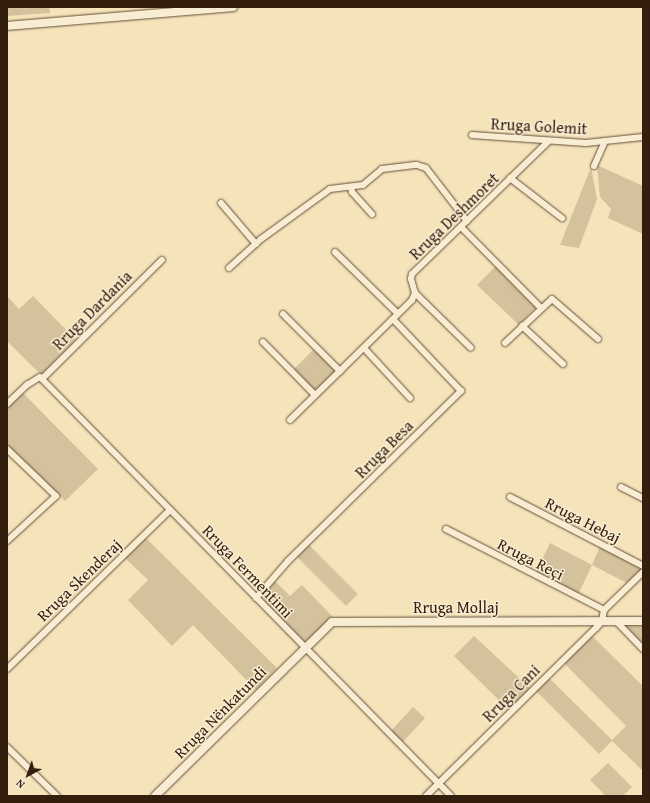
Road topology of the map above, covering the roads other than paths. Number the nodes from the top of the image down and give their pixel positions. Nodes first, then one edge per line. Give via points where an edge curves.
1 (233, 7) edge
2 (7, 26) edge
3 (472, 135) dead end
4 (643, 137) edge
5 (549, 141) junction
6 (606, 141) junction
7 (594, 166) dead end
8 (510, 178) junction
9 (351, 187) junction
10 (220, 203) dead end
11 (372, 214) dead end
12 (562, 218) dead end
13 (467, 221) junction
14 (461, 227) junction
15 (256, 244) junction
16 (335, 252) dead end
17 (162, 260) dead end
18 (229, 268) dead end
19 (415, 293) junction
20 (541, 308) junction
21 (283, 314) dead end
22 (395, 317) junction
23 (522, 326) junction
24 (598, 339) dead end
25 (264, 342) dead end
26 (505, 343) dead end
27 (364, 348) junction
28 (471, 348) dead end
29 (563, 364) dead end
30 (340, 371) junction
31 (41, 378) junction
32 (315, 395) junction
33 (410, 398) dead end
34 (7, 404) edge
35 (290, 420) dead end
36 (7, 449) edge
37 (621, 486) dead end
38 (510, 497) dead end
39 (643, 498) edge
40 (170, 510) junction
41 (446, 529) dead end
42 (7, 541) edge
43 (643, 566) edge
44 (643, 572) edge
45 (256, 598) junction
46 (604, 610) junction
47 (602, 621) junction
48 (616, 621) junction
49 (643, 621) edge
50 (305, 648) junction
51 (643, 649) edge
52 (7, 669) edge
53 (7, 747) edge
54 (438, 784) junction
55 (57, 796) edge
56 (155, 796) edge
57 (426, 796) edge
58 (451, 796) edge

1 - 2 street
3 - 5 street, Rruga Golemit
4 - 6 street, Rruga Golemit
5 - 6 street, Rruga Golemit
5 - 8 street, Rruga Deshmoret
6 - 7 street, Rruga Golemit
8 - 12 street, Rruga Deshmoret
8 - 13 street, Rruga Deshmoret
9 - 11 street via 352,192
9 - 13 street via 368,182 373,174 382,169 422,166 430,172
9 - 15 street via 330,189
10 - 15 street
13 - 14 street, Rruga Deshmoret
14 - 19 street, Rruga Deshmoret via 412,274
14 - 20 street
15 - 18 street
16 - 22 street
17 - 31 street, Rruga Dardania
19 - 22 street
19 - 28 street
20 - 23 street
20 - 24 street via 552,299 555,300
21 - 30 street
22 - 27 street
22 - 45 street, Rruga Besa via 461,391 288,561
23 - 26 street
23 - 29 street
25 - 32 street
27 - 30 street
27 - 33 street
30 - 32 street
31 - 34 street, Rruga Dardania via 27,384
31 - 40 street, Rruga Fermentimi
32 - 35 street
36 - 42 street via 56,496
37 - 39 street
38 - 43 street, Rruga Hebaj
40 - 45 street, Rruga Fermentimi
40 - 52 street, Rruga Skenderaj
41 - 46 street, Rruga Reçi
44 - 46 street
45 - 50 street, Rruga Fermentimi
46 - 47 street
47 - 48 street, Rruga Mollaj
47 - 50 street, Rruga Mollaj via 340,620 332,622
47 - 54 street, Rruga Cani
48 - 49 street, Rruga Mollaj
48 - 51 street
50 - 54 street, Rruga Fermentimi
50 - 56 street, Rruga Nënkatundi
53 - 55 street
54 - 57 street, Rruga Cani
54 - 58 street, Rruga Fermentimi

